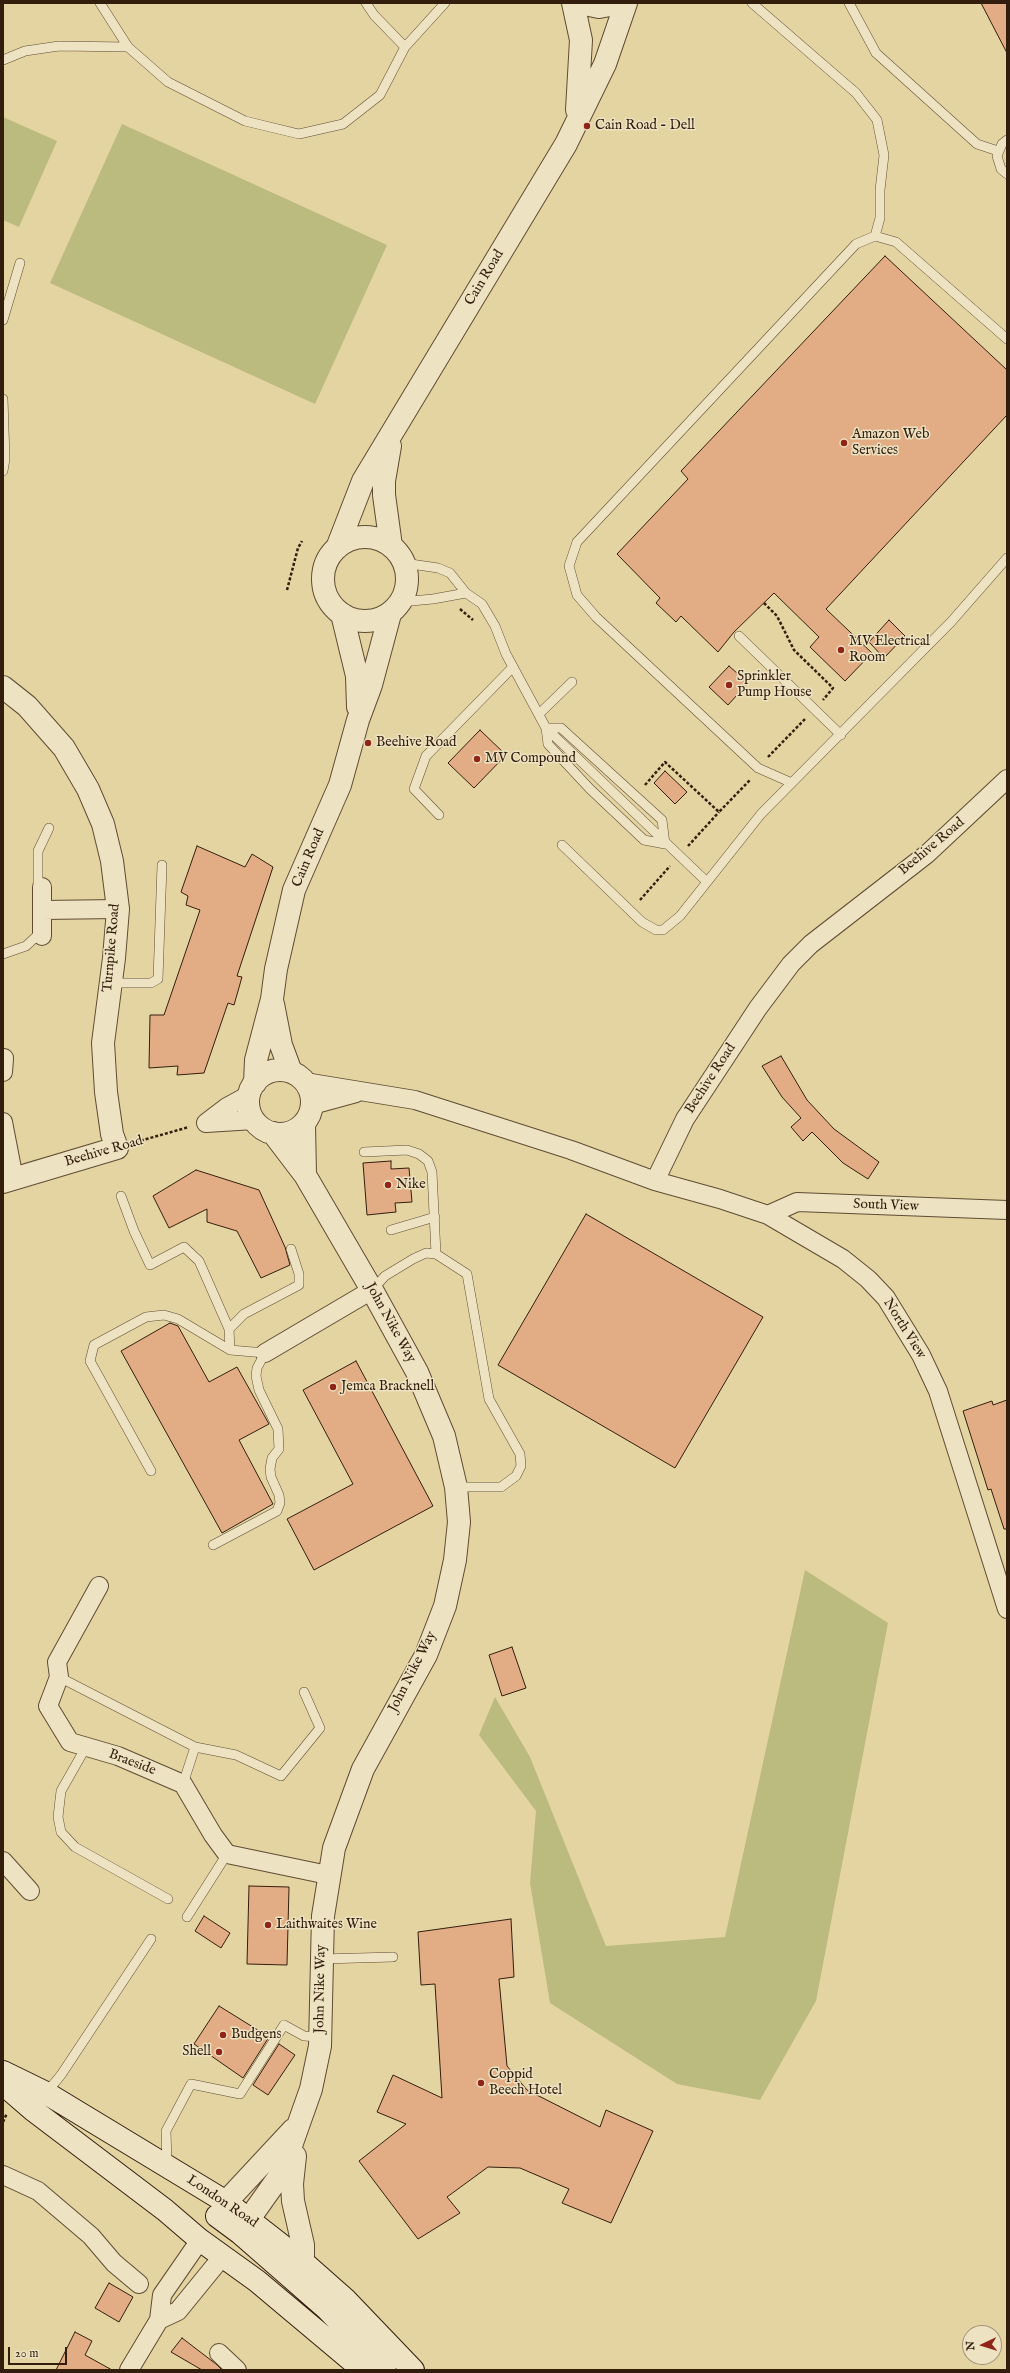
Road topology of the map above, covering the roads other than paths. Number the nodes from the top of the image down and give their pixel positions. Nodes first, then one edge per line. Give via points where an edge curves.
1 (100, 3) edge
2 (366, 3) edge
3 (445, 3) edge
4 (573, 3) edge
5 (580, 3) edge
6 (621, 3) edge
7 (626, 3) edge
8 (752, 3) edge
9 (849, 3) edge
10 (405, 47) junction
11 (128, 48) junction
12 (3, 60) edge
13 (576, 121) junction
14 (1007, 140) edge
15 (998, 151) junction
16 (1007, 174) edge
17 (875, 236) junction
18 (20, 263) dead end
19 (3, 320) edge
20 (1007, 339) edge
21 (3, 399) edge
22 (392, 435) junction
23 (3, 471) edge
24 (337, 548) junction
25 (397, 554) junction
26 (1007, 558) edge
27 (466, 593) junction
28 (395, 608) junction
29 (342, 614) junction
30 (739, 636) dead end
31 (513, 667) junction
32 (572, 682) dead end
33 (3, 687) edge
34 (539, 714) junction
35 (358, 720) junction
36 (546, 728) junction
37 (841, 735) junction
38 (1007, 779) edge
39 (792, 783) junction
40 (438, 815) dead end
41 (49, 828) dead end
42 (665, 844) junction
43 (562, 845) dead end
44 (162, 865) dead end
45 (707, 882) junction
46 (42, 887) joint
47 (118, 909) junction
48 (42, 910) junction
49 (42, 933) joint
50 (3, 954) edge
51 (110, 983) junction
52 (272, 999) junction
53 (298, 1077) junction
54 (252, 1089) junction
55 (359, 1092) junction
56 (308, 1114) junction
57 (254, 1120) junction
58 (3, 1122) edge
59 (273, 1133) junction
60 (117, 1148) joint
61 (364, 1152) dead end
62 (305, 1175) junction
63 (8, 1180) edge
64 (655, 1181) junction
65 (121, 1196) dead end
66 (1007, 1210) edge
67 (768, 1216) junction
68 (435, 1217) junction
69 (391, 1230) dead end
70 (291, 1249) dead end
71 (436, 1254) junction
72 (372, 1290) junction
73 (229, 1329) junction
74 (230, 1350) junction
75 (265, 1353) junction
76 (151, 1471) dead end
77 (456, 1487) junction
78 (213, 1545) dead end
79 (99, 1586) dead end
80 (1007, 1609) edge
81 (59, 1677) junction
82 (304, 1692) dead end
83 (86, 1747) junction
84 (194, 1747) junction
85 (183, 1784) junction
86 (227, 1854) junction
87 (3, 1861) edge
88 (328, 1875) junction
89 (30, 1891) dead end
90 (168, 1898) dead end
91 (188, 1917) dead end
92 (151, 1939) dead end
93 (393, 1957) dead end
94 (322, 1959) junction
95 (321, 2037) junction
96 (3, 2072) edge
97 (3, 2084) edge
98 (40, 2102) junction
99 (300, 2121) junction
100 (167, 2165) junction
101 (3, 2175) edge
102 (221, 2209) junction
103 (244, 2226) junction
104 (200, 2240) junction
105 (222, 2257) junction
106 (303, 2262) junction
107 (139, 2284) dead end
108 (159, 2320) junction
109 (219, 2353) dead end
110 (129, 2370) edge
111 (237, 2370) edge
112 (363, 2370) edge
113 (385, 2370) edge
114 (413, 2370) edge

1 - 11 lane
2 - 10 lane
3 - 10 lane
4 - 13 street, Cain Road via 580,32 582,57
5 - 6 street via 600,7
7 - 13 street, Cain Road via 605,64
8 - 17 lane via 856,93 877,120 884,155 880,218
9 - 15 lane via 876,52 977,144
10 - 11 lane via 380,94 343,124 299,134 245,121 168,82
11 - 12 lane via 59,46 25,51
13 - 22 street, Cain Road via 543,184
14 - 15 lane
15 - 16 lane via 997,162
17 - 20 lane via 896,242
17 - 39 lane via 856,244 576,542 569,566 577,595 596,617 758,768
18 - 19 lane
21 - 23 lane
22 - 24 street, Cain Road via 363,481
22 - 25 street, Cain Road via 384,481 386,523
24 - 25 street via 352,540 370,537
24 - 29 street via 326,566 324,576 328,597
25 - 27 lane via 450,573
25 - 28 street via 407,576 406,590
26 - 37 lane via 951,622
27 - 28 lane
27 - 31 lane via 482,604
28 - 29 street via 376,620 364,621
28 - 35 street, Cain Road
29 - 35 street, Cain Road via 357,676
30 - 37 lane
31 - 34 lane
31 - 40 lane via 426,756 414,789
32 - 34 lane
33 - 47 street, Turnpike Road via 27,706 64,748 88,788 109,846
34 - 36 lane
35 - 52 street, Cain Road via 340,785 294,890 276,969
36 - 42 lane
36 - 42 lane via 548,744 590,789 644,840
36 - 42 lane via 562,728 662,820
37 - 39 lane
38 - 64 street, Beehive Road via 927,854 811,944 791,964 758,1008 685,1119
39 - 45 lane via 761,814
41 - 46 lane via 38,851 38,882
42 - 45 lane
43 - 45 lane via 642,922 656,930 663,930 680,916
44 - 51 lane via 158,979 151,983
46 - 48 street
47 - 48 street
47 - 51 street, Turnpike Road
48 - 49 street
49 - 50 lane via 26,946
51 - 60 street, Turnpike Road via 102,1043 103,1073 112,1134
52 - 53 street, Cain Road via 281,1045
52 - 54 street, Cain Road via 256,1060
53 - 54 street via 271,1071 262,1076
53 - 55 street
53 - 56 street via 310,1089
54 - 57 street via 250,1112
54 - 57 street via 206,1122
55 - 56 street
55 - 64 street via 415,1100 571,1150
56 - 59 street via 290,1132
56 - 62 street, John Nike Way
57 - 59 street via 266,1131
58 - 63 street
59 - 62 street, John Nike Way
60 - 63 street, Beehive Road
61 - 68 lane via 408,1150 428,1162 432,1172
62 - 72 street, John Nike Way
64 - 67 street, North View
65 - 73 lane via 150,1265 184,1246 199,1261
66 - 67 street, South View via 797,1202
67 - 80 street, North View via 849,1264 886,1298 902,1322 938,1391
68 - 69 lane
68 - 71 lane
70 - 73 lane via 299,1274 299,1285 244,1314
71 - 72 lane via 426,1254 413,1259 385,1276
71 - 77 lane via 467,1274 489,1399 520,1454 521,1466 516,1476 501,1487
72 - 75 street
72 - 77 street, John Nike Way via 417,1372 434,1410 444,1436
73 - 74 lane
74 - 75 lane
74 - 76 lane via 178,1319 164,1314 146,1317 94,1345 90,1361
75 - 78 lane via 256,1376 259,1390 278,1429 279,1449 272,1458 270,1469 280,1503 277,1511
77 - 88 street, John Nike Way via 459,1522 455,1560 445,1606 426,1654 363,1769 337,1841
79 - 81 street, Braeside via 57,1662
81 - 83 street, Braeside via 48,1706 70,1742
81 - 84 lane
82 - 84 lane via 320,1728 281,1776 236,1755
83 - 85 street, Braeside via 118,1756
83 - 90 lane via 61,1792 58,1817 61,1832 74,1847
84 - 85 lane
85 - 86 street
86 - 88 street
86 - 91 lane
87 - 89 street
88 - 94 street, John Nike Way via 323,1916
92 - 98 lane via 61,2075
93 - 94 lane
94 - 95 street, John Nike Way
95 - 99 street, John Nike Way via 311,2090
95 - 100 lane via 304,2036 284,2025 240,2094 191,2084 166,2131
96 - 98 street, London Road
97 - 98 street, London Road
98 - 100 street, London Road
98 - 104 street, London Road
99 - 102 street, John Nike Way
99 - 103 street, John Nike Way via 281,2174
99 - 106 street, John Nike Way via 292,2184
100 - 102 street, London Road
101 - 107 street via 38,2191 91,2236 114,2263
102 - 103 street, London Road
102 - 104 street, John Nike Way
103 - 105 street, John Nike Way
103 - 106 street, London Road
103 - 113 street
104 - 105 street, London Road
104 - 108 street via 162,2295
105 - 108 street via 178,2311
105 - 112 street, London Road via 263,2286
106 - 114 street, London Road via 346,2300
108 - 110 street
109 - 111 street

